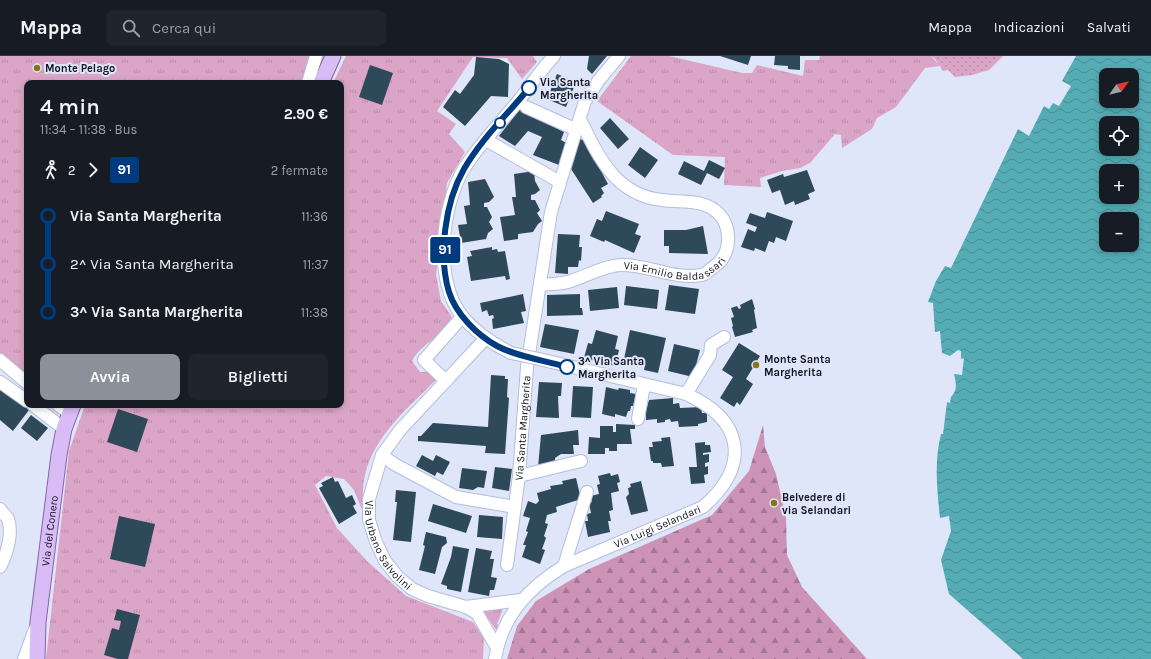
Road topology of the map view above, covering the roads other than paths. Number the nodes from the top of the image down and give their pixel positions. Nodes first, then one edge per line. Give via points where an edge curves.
1 (316, 56) edge
2 (333, 56) edge
3 (619, 56) edge
4 (548, 58) edge
5 (309, 80) edge
6 (322, 80) edge
7 (526, 107) dead end
8 (579, 124) junction
9 (486, 140) junction
10 (560, 182) junction
11 (541, 285) junction
12 (462, 317) junction
13 (724, 337) dead end
14 (485, 339) junction
15 (0, 360) edge
16 (24, 380) edge
17 (446, 381) junction
18 (0, 382) edge
19 (644, 384) junction
20 (686, 394) junction
21 (24, 399) edge
22 (37, 408) edge
23 (67, 408) edge
24 (638, 420) dead end
25 (64, 428) junction
26 (382, 455) junction
27 (581, 461) dead end
28 (519, 476) junction
29 (587, 492) dead end
30 (515, 506) junction
31 (0, 509) edge
32 (507, 565) dead end
33 (564, 566) junction
34 (0, 567) edge
35 (521, 600) junction
36 (466, 607) junction
37 (38, 622) junction
38 (496, 654) edge
39 (24, 659) edge
40 (37, 659) edge

1 - 5 street
2 - 6 main road
3 - 8 street, Via Santa Margherita via 586,101
4 - 9 street, Via Luigi Selandari
7 - 8 street
8 - 10 street, Via Santa Margherita
8 - 11 street, Via Emilio Baldassari via 615,178 638,195 704,204 719,214 726,225 729,240 722,259 703,275 678,276 643,267 619,265 570,281
9 - 10 street
9 - 12 street, Via Luigi Selandari via 465,168 453,192 446,220 444,271 450,294
10 - 11 street, Via Santa Margherita via 551,212
11 - 28 street, Via Santa Margherita via 528,367
12 - 14 street, Via Luigi Selandari
12 - 17 street via 424,360
13 - 20 street via 711,345 710,355
14 - 17 street, Via Urbano Salvolini
14 - 19 street, Via Luigi Selandari, bridge via 511,353
15 - 16 street
17 - 26 street, Via Urbano Salvolini via 400,430
18 - 21 street
19 - 20 street, Via Luigi Selandari
19 - 24 street
20 - 33 street, Via Luigi Selandari via 702,401 718,413 730,431 736,449 725,485 704,508
22 - 25 street
23 - 25 main road, Via del Conero
25 - 37 main road, Via del Conero
26 - 30 street via 456,497
26 - 36 street, Via Urbano Salvolini via 369,500 369,520 385,561 412,589
27 - 28 street
28 - 30 street, Via Santa Margherita
29 - 33 street
30 - 32 street, Via Santa Margherita
31 - 34 street via 8,520 10,537
33 - 35 street, Via Luigi Selandari via 545,578
35 - 36 street, Via Urbano Salvolini
35 - 38 street via 506,626
36 - 38 street, Via Urbano Salvolini via 477,613
37 - 39 street
37 - 40 main road, Via del Conero

